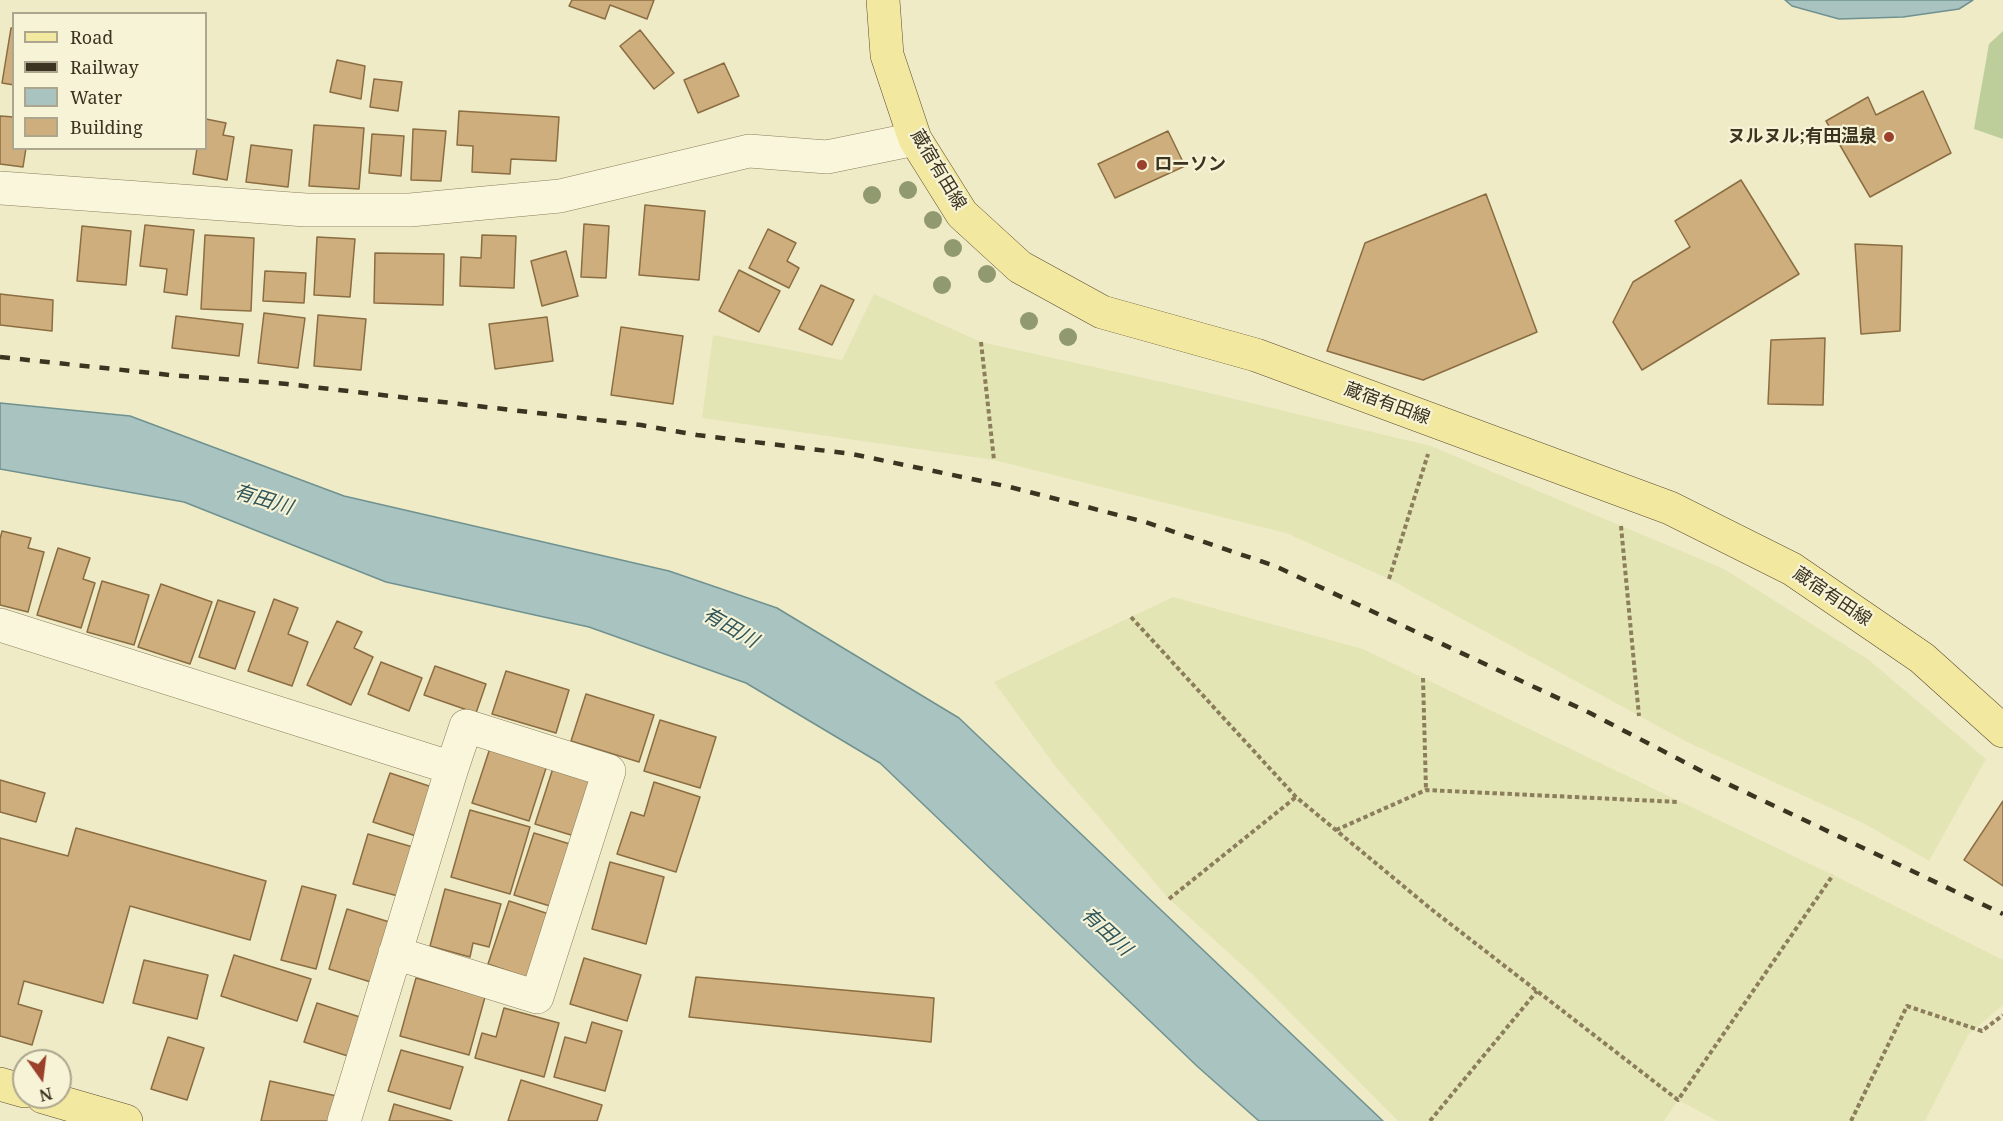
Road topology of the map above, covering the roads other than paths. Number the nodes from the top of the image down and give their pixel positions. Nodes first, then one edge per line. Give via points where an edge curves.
1 (883, 0) edge
2 (915, 139) junction
3 (0, 188) edge
4 (0, 625) edge
5 (2003, 731) edge
6 (452, 768) junction
7 (395, 952) junction
8 (72, 1105) edge
9 (126, 1121) edge
10 (344, 1121) edge

1 - 2 main road, 蔵宿有田線 via 887,55
2 - 3 street via 827,157 749,151 560,196 410,210 306,210
2 - 5 main road, 蔵宿有田線 via 962,214 1020,267 1102,312 1256,355 1670,508 1792,569 1922,658
4 - 6 street
6 - 7 street
6 - 7 street via 466,726 609,771 537,997
7 - 10 street
8 - 9 main road

